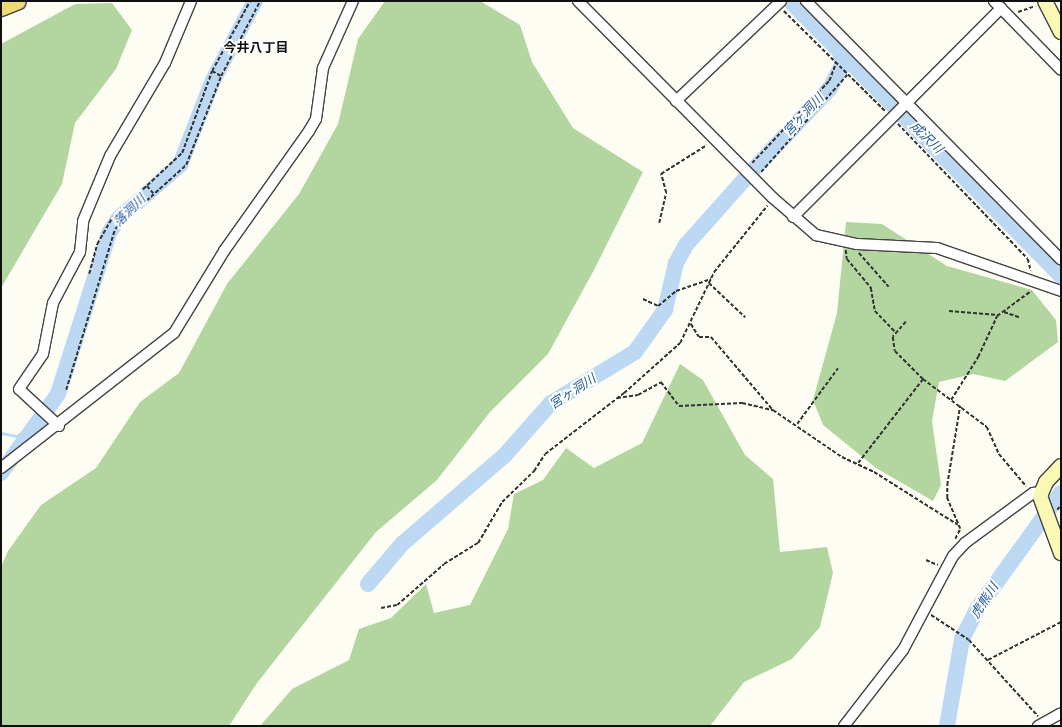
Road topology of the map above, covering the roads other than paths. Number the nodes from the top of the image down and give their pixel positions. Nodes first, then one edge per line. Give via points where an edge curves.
1 (18, 1) edge
2 (191, 1) edge
3 (353, 1) edge
4 (578, 1) edge
5 (806, 1) edge
6 (779, 2) edge
7 (1045, 2) edge
8 (1, 8) edge
9 (1001, 8) edge
10 (1061, 32) edge
11 (1061, 70) edge
12 (676, 101) junction
13 (904, 102) junction
14 (793, 217) junction
15 (1061, 260) edge
16 (1061, 291) edge
17 (59, 426) junction
18 (1061, 466) edge
19 (1, 468) edge
20 (1037, 492) junction
21 (1061, 553) edge
22 (1061, 713) edge
23 (1040, 724) edge
24 (844, 726) edge

1 - 8 main road
2 - 17 street via 165,63 110,156 83,221 80,252 53,303 43,354 19,388
3 - 17 street via 323,68 316,119 224,251 195,303 174,333 91,395
4 - 12 street
5 - 13 street
6 - 12 street
7 - 10 main road
9 - 11 street
9 - 13 street
12 - 14 street
13 - 14 street
13 - 15 street
14 - 16 street via 816,235 845,243 937,248
17 - 19 street
18 - 20 main road
20 - 21 main road
20 - 24 street via 953,556 903,650
22 - 23 street

